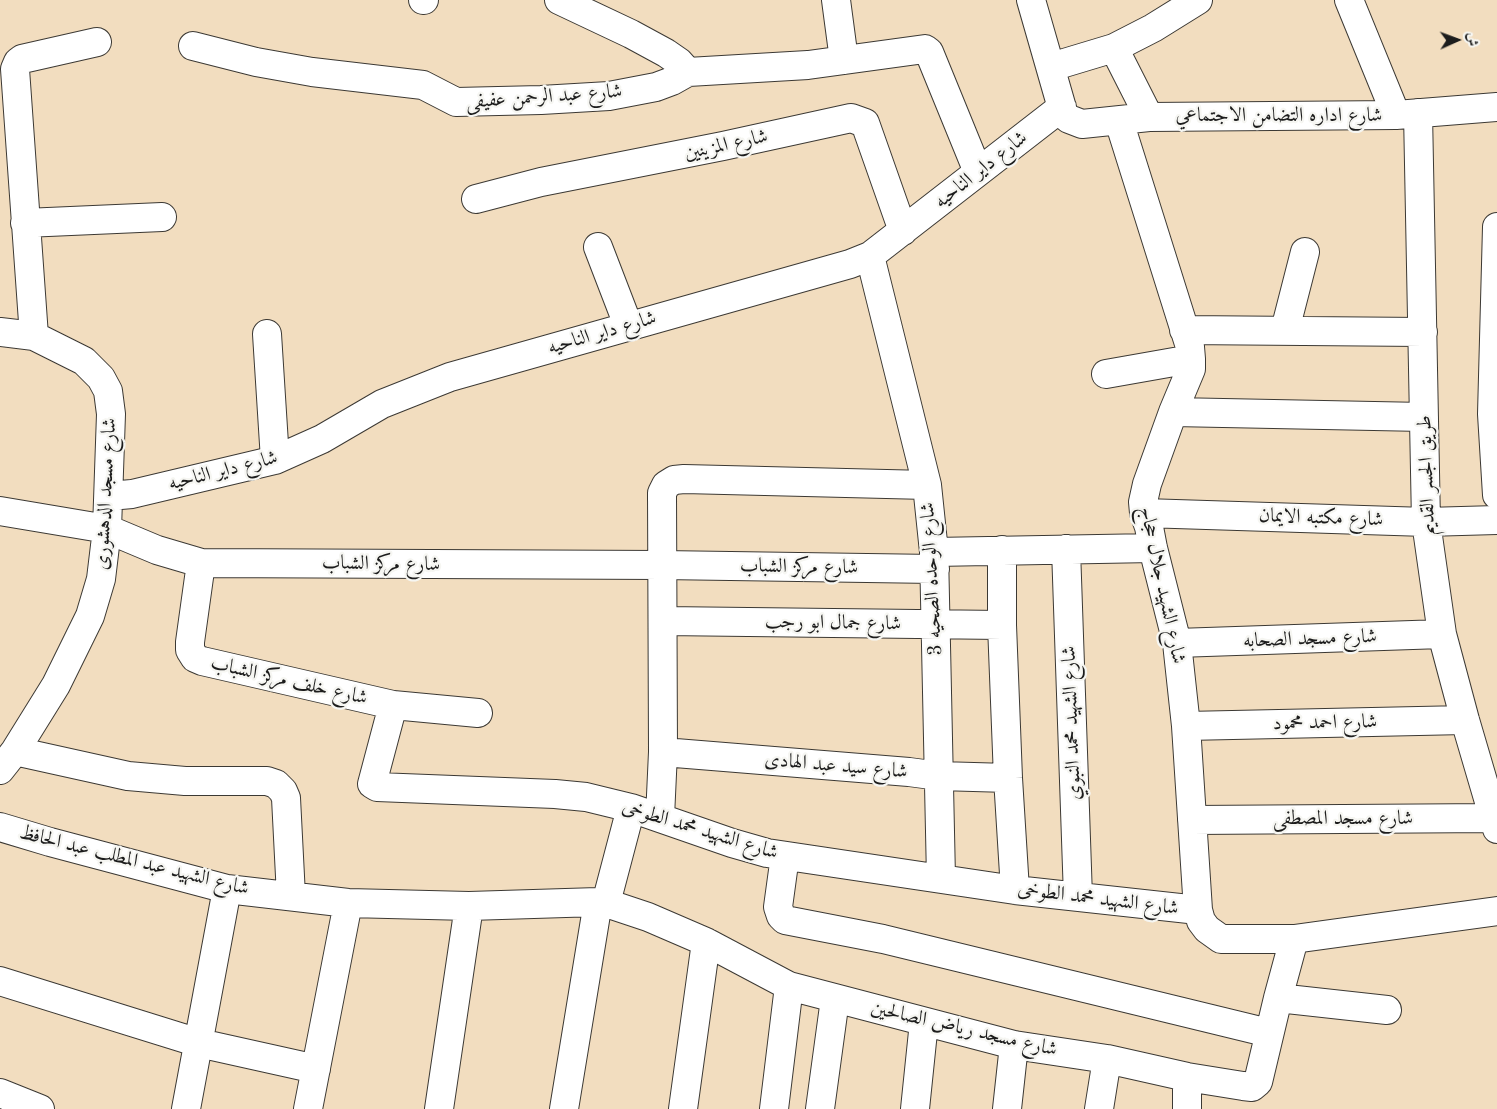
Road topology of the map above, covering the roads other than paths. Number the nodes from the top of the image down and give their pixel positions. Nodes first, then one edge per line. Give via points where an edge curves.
1 (559, 0) edge
2 (836, 0) edge
3 (1031, 0) edge
4 (1198, 0) edge
5 (1349, 0) edge
6 (97, 42) dead end
7 (193, 46) dead end
8 (1114, 48) junction
9 (844, 60) junction
10 (1051, 67) junction
11 (688, 72) junction
12 (1497, 107) edge
13 (1063, 111) junction
14 (1407, 114) junction
15 (1149, 117) junction
16 (1119, 121) junction
17 (10, 128) edge
18 (978, 172) junction
19 (476, 199) dead end
20 (162, 217) dead end
21 (25, 223) junction
22 (1497, 227) edge
23 (903, 231) junction
24 (598, 248) dead end
25 (1305, 252) dead end
26 (870, 256) junction
27 (1496, 284) edge
28 (628, 326) junction
29 (1184, 330) junction
30 (1285, 330) junction
31 (0, 332) edge
32 (1422, 332) junction
33 (267, 334) dead end
34 (34, 336) junction
35 (1191, 359) junction
36 (1106, 374) dead end
37 (1173, 412) junction
38 (1495, 414) edge
39 (1424, 417) junction
40 (275, 460) junction
41 (927, 485) junction
42 (1497, 495) edge
43 (109, 496) junction
44 (0, 511) edge
45 (1144, 513) junction
46 (1497, 520) edge
47 (1426, 522) junction
48 (107, 529) junction
49 (1152, 548) junction
50 (1066, 549) junction
51 (1002, 550) junction
52 (935, 561) junction
53 (201, 563) junction
54 (662, 565) junction
55 (664, 621) junction
56 (936, 624) junction
57 (1002, 625) junction
58 (1442, 634) junction
59 (1177, 643) junction
60 (393, 705) junction
61 (478, 713) dead end
62 (1465, 720) junction
63 (1186, 726) junction
64 (664, 752) junction
65 (7, 761) edge
66 (939, 776) junction
67 (1008, 778) junction
68 (631, 808) junction
69 (660, 817) junction
70 (1192, 820) junction
71 (1496, 823) edge
72 (0, 827) edge
73 (785, 856) junction
74 (941, 878) junction
75 (227, 889) junction
76 (1015, 890) junction
77 (291, 896) junction
78 (1078, 898) junction
79 (348, 902) junction
80 (602, 903) junction
81 (469, 906) junction
82 (1198, 910) junction
83 (1497, 911) edge
84 (1294, 939) junction
85 (706, 942) junction
86 (0, 980) edge
87 (789, 986) junction
88 (1278, 998) junction
89 (835, 999) junction
90 (1387, 1010) dead end
91 (924, 1022) junction
92 (1269, 1033) junction
93 (199, 1044) junction
94 (1014, 1045) junction
95 (1107, 1059) junction
96 (316, 1069) junction
97 (1187, 1078) junction
98 (0, 1093) edge
99 (40, 1109) edge
100 (186, 1109) edge
101 (308, 1109) edge
102 (439, 1109) edge
103 (564, 1109) edge
104 (683, 1109) edge
105 (774, 1109) edge
106 (820, 1109) edge
107 (915, 1109) edge
108 (1007, 1109) edge
109 (1100, 1109) edge
110 (1187, 1109) edge

1 - 11 street via 649,43
2 - 9 street
3 - 10 street
4 - 8 street
5 - 14 street
6 - 17 street via 29,56 18,62
7 - 11 street, شارع عبد الرحمن عفيفى via 312,72 423,85 456,102 610,96 656,86
8 - 10 street
8 - 15 street
9 - 11 street
9 - 18 street via 921,49 929,52
10 - 13 street
12 - 14 street, شارع اداره التضامن الاجتماعي
13 - 16 street, شارع اداره التضامن الاجتماعي via 1069,119 1082,124
13 - 18 street, شارع داير الناحيه
14 - 15 street, شارع اداره التضامن الاجتماعي
14 - 32 street, طريق الجسر القديم
15 - 16 street, شارع اداره التضامن الاجتماعي
16 - 29 street, شارع الشهيد جلال حجاج
17 - 21 street
18 - 23 street, شارع داير الناحيه
19 - 23 street, شارع المزينين via 542,182 851,118 865,123
20 - 21 street
21 - 34 street
22 - 27 street
23 - 26 street, شارع داير الناحيه
24 - 28 street
25 - 30 street
26 - 28 street, شارع داير الناحيه
26 - 41 street, شارع الوحده الصحيه 3
27 - 38 street
28 - 40 street, شارع داير الناحيه via 450,377 382,404 322,439
29 - 30 street
29 - 35 street, شارع الشهيد جلال حجاج
30 - 32 street
31 - 34 street
32 - 39 street, طريق الجسر القديم
33 - 40 street
34 - 43 street, شارع مسجد الدهشورى via 84,361 108,390
35 - 36 street
35 - 37 street, شارع الشهيد جلال حجاج
37 - 39 street
37 - 45 street, شارع الشهيد جلال حجاج via 1146,484
38 - 42 street
39 - 47 street, طريق الجسر القديم
40 - 43 street, شارع داير الناحيه via 132,494
41 - 52 street, شارع الوحده الصحيه 3
41 - 54 street via 674,480 662,493
43 - 48 street, شارع مسجد الدهشورى
44 - 48 street, شارع مركز الشباب
45 - 47 street, شارع مكتبه الايمان
45 - 49 street, شارع الشهيد جلال حجاج
46 - 47 street, شارع مكتبه الايمان
47 - 58 street, طريق الجسر القديم
48 - 53 street, شارع مركز الشباب via 157,550
48 - 65 street, شارع مسجد الدهشورى via 101,579 90,616 56,685
49 - 50 street, شارع مركز الشباب
49 - 59 street, شارع الشهيد جلال حجاج
50 - 51 street, شارع مركز الشباب
50 - 78 street, شارع الشهيد محمد النبوي
51 - 52 street, شارع مركز الشباب
51 - 57 street
52 - 54 street, شارع مركز الشباب
52 - 56 street, شارع الوحده الصحيه 3
53 - 54 street, شارع مركز الشباب
53 - 60 street, شارع خلف مركز الشباب via 190,642 190,650 196,658
54 - 55 street
55 - 56 street, شارع جمال ابو رجب
55 - 64 street
56 - 57 street, شارع جمال ابو رجب
56 - 66 street, شارع الوحده الصحيه 3
57 - 67 street
58 - 59 street, شارع مسجد الصحابه
58 - 62 street, طريق الجسر القديم
59 - 63 street, شارع الشهيد جلال حجاج
60 - 61 street, شارع خلف مركز الشباب
60 - 68 street, شارع الشهيد محمد الطوخى via 372,784 377,787 555,794 586,797
62 - 63 street, شارع احمد محمود
62 - 71 street, طريق الجسر القديم
63 - 70 street, شارع الشهيد جلال حجاج
64 - 66 street, شارع سيد عبد الهادى
64 - 69 street
65 - 77 street via 185,781 276,784 286,798
66 - 67 street, شارع سيد عبد الهادى
66 - 74 street, شارع الوحده الصحيه 3
67 - 76 street
68 - 69 street, شارع الشهيد محمد الطوخى
68 - 80 street
69 - 73 street, شارع الشهيد محمد الطوخى via 732,843
70 - 71 street, شارع مسجد المصطفى
70 - 82 street, شارع الشهيد جلال حجاج
72 - 75 street, شارع الشهيد عبد المطلب عبد الحافظ
73 - 74 street, شارع الشهيد محمد الطوخى
73 - 92 street via 778,907 786,920 883,939
74 - 76 street, شارع الشهيد محمد الطوخى
75 - 77 street, شارع الشهيد عبد المطلب عبد الحافظ
75 - 93 street
76 - 78 street, شارع الشهيد محمد الطوخى
77 - 79 street, شارع الشهيد عبد المطلب عبد الحافظ
78 - 82 street, شارع الشهيد محمد الطوخى
79 - 81 street, شارع الشهيد عبد المطلب عبد الحافظ
79 - 96 street
80 - 81 street, شارع الشهيد عبد المطلب عبد الحافظ
80 - 85 street, شارع مسجد رياض الصالحين via 648,916
80 - 103 street
81 - 102 street
82 - 84 street, شارع الشهيد جلال حجاج via 1207,929 1221,938
83 - 84 street
84 - 88 street, شارع مسجد رياض الصالحين
85 - 87 street, شارع مسجد رياض الصالحين
85 - 104 street
86 - 93 street
87 - 89 street, شارع مسجد رياض الصالحين
87 - 105 street
88 - 90 street
88 - 92 street, شارع مسجد رياض الصالحين
89 - 91 street, شارع مسجد رياض الصالحين
89 - 106 street
91 - 94 street, شارع مسجد رياض الصالحين
91 - 107 street
92 - 97 street, شارع مسجد رياض الصالحين via 1256,1085
93 - 96 street
93 - 100 street
94 - 95 street, شارع مسجد رياض الصالحين
94 - 108 street
95 - 97 street, شارع مسجد رياض الصالحين
95 - 109 street
96 - 101 street
97 - 110 street
98 - 99 street

